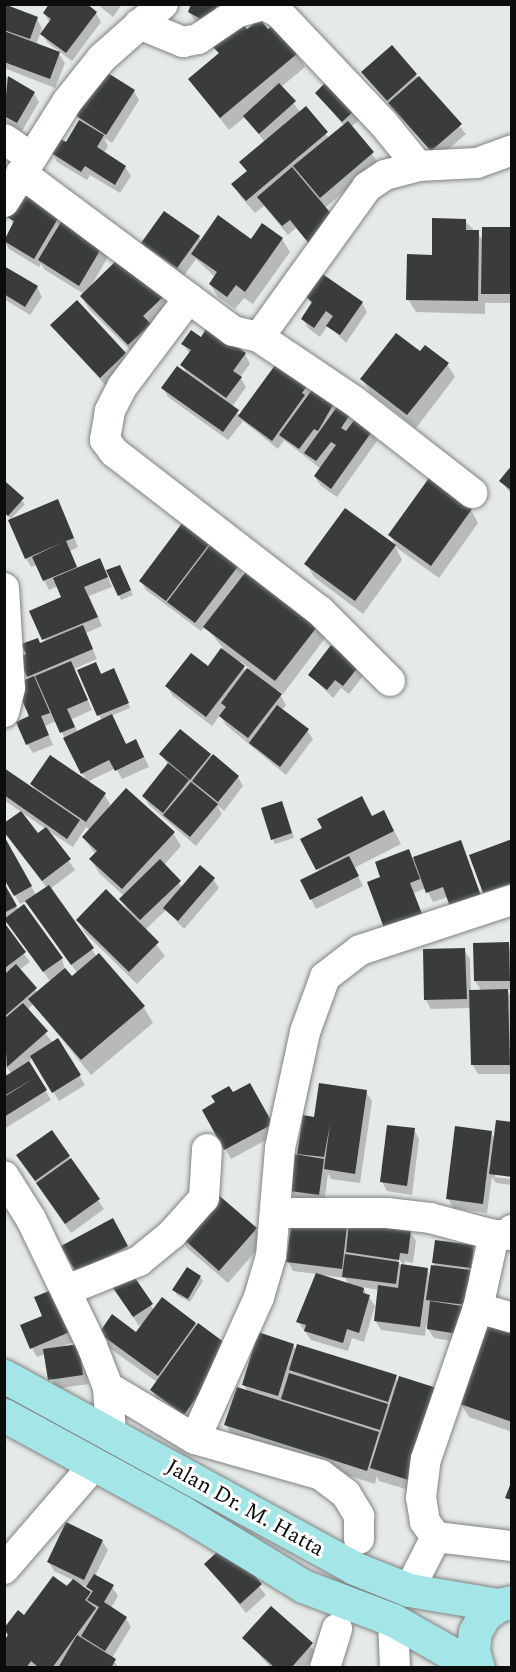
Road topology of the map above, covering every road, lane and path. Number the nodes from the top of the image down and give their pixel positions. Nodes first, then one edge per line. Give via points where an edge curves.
1 (163, 4) edge
2 (140, 24) junction
3 (4, 139) edge
4 (512, 150) edge
5 (26, 165) junction
6 (418, 166) junction
7 (4, 202) edge
8 (189, 298) junction
9 (259, 337) junction
10 (472, 493) dead end
11 (4, 588) edge
12 (390, 681) dead end
13 (4, 712) edge
14 (512, 900) edge
15 (207, 1149) dead end
16 (4, 1176) edge
17 (278, 1213) junction
18 (503, 1232) edge
19 (68, 1290) junction
20 (478, 1308) junction
21 (512, 1318) edge
22 (4, 1376) edge
23 (108, 1387) junction
24 (4, 1415) edge
25 (111, 1434) junction
26 (195, 1439) junction
27 (94, 1465) junction
28 (436, 1537) junction
29 (359, 1539) dead end
30 (512, 1546) edge
31 (4, 1569) edge
32 (409, 1590) junction
33 (505, 1603) edge
34 (393, 1620) junction
35 (337, 1629) dead end
36 (325, 1668) edge
37 (395, 1668) edge
38 (477, 1668) edge

1 - 2 street
2 - 5 street via 102,58 67,102
2 - 6 street via 183,42 198,39 238,12 264,5 278,12 384,124
3 - 5 street
4 - 6 street via 477,163
5 - 7 street
5 - 8 street
6 - 9 street via 385,175 367,187
8 - 9 street via 233,331
8 - 12 street via 122,387 110,411 105,440 114,452 320,611
9 - 10 street via 354,401
11 - 13 street via 10,678
14 - 17 street via 360,950 325,977 305,1032 280,1148
15 - 19 street via 204,1198 172,1234 139,1262
16 - 19 street
17 - 18 street via 387,1213
17 - 26 street via 259,1297
18 - 20 street
19 - 23 street
20 - 21 street
20 - 28 street via 426,1459 421,1498 425,1521
22 - 25 main road, Jalan Dr. M. Hatta
23 - 25 street
23 - 26 street
24 - 27 main road, Jalan Dr. M. Hatta
25 - 32 main road, Jalan Dr. M. Hatta via 322,1551
26 - 29 street via 321,1475 346,1494 359,1516
27 - 31 street
27 - 34 main road, Jalan Dr. M. Hatta via 182,1512 303,1586
28 - 30 street
28 - 32 street
32 - 33 main road, Jalan Dr. M. Hatta
33 - 38 main road via 484,1616 475,1632
34 - 37 street
34 - 38 main road, Jalan Dr. M. Hatta
35 - 36 street

